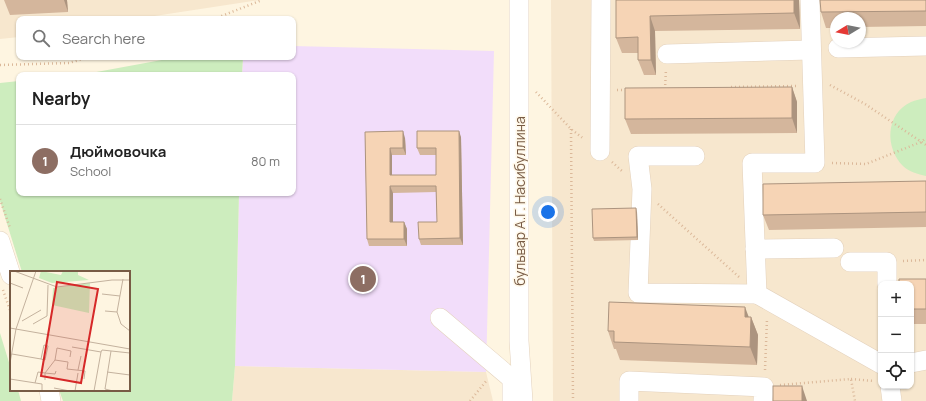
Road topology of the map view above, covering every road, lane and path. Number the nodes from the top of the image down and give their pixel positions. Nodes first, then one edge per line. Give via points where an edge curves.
1 (262, 0) edge
2 (519, 0) edge
3 (601, 0) edge
4 (810, 0) edge
5 (222, 16) edge
6 (926, 46) edge
7 (866, 47) edge
8 (811, 50) junction
9 (668, 54) dead end
10 (79, 60) edge
11 (0, 65) edge
12 (519, 74) junction
13 (812, 81) junction
14 (727, 87) edge
15 (672, 88) edge
16 (658, 89) edge
17 (601, 90) junction
18 (629, 90) edge
19 (571, 129) junction
20 (926, 138) edge
21 (920, 142) junction
22 (926, 145) edge
23 (600, 151) junction
24 (695, 156) dead end
25 (815, 162) junction
26 (642, 189) junction
27 (0, 241) edge
28 (834, 248) dead end
29 (755, 249) junction
30 (926, 260) edge
31 (850, 262) dead end
32 (887, 262) junction
33 (7, 280) edge
34 (887, 281) edge
35 (762, 297) junction
36 (10, 305) edge
37 (440, 318) dead end
38 (926, 360) edge
39 (878, 362) edge
40 (914, 362) edge
41 (851, 379) junction
42 (878, 381) edge
43 (890, 389) edge
44 (49, 391) edge
45 (764, 394) edge
46 (51, 401) edge
47 (512, 401) edge
48 (522, 401) edge
49 (574, 401) edge
50 (629, 401) edge
51 (855, 401) edge
52 (892, 401) edge

1 - 5 path
2 - 12 street, бульвар А.Г. Насибуллина
3 - 17 street
4 - 8 street
6 - 7 street
8 - 9 street
8 - 13 street
10 - 11 path via 69,63
12 - 19 path
12 - 48 street, бульвар А.Г. Насибуллина via 519,341
13 - 14 path
13 - 21 path via 865,104
13 - 25 street
15 - 16 path
17 - 18 path
17 - 23 street
19 - 23 path
19 - 49 path
20 - 21 path
21 - 22 path
21 - 25 path via 866,164
23 - 26 path
24 - 26 street via 638,156
25 - 29 street via 752,164
26 - 35 path
26 - 35 street via 638,293
27 - 33 street
28 - 29 street
29 - 35 street
30 - 32 path
31 - 32 street
32 - 34 street
33 - 36 path
35 - 39 street
35 - 45 path
37 - 47 street via 512,379
38 - 40 street
41 - 42 path
41 - 45 path
41 - 51 path
43 - 52 street
44 - 46 street
45 - 50 street via 630,381

